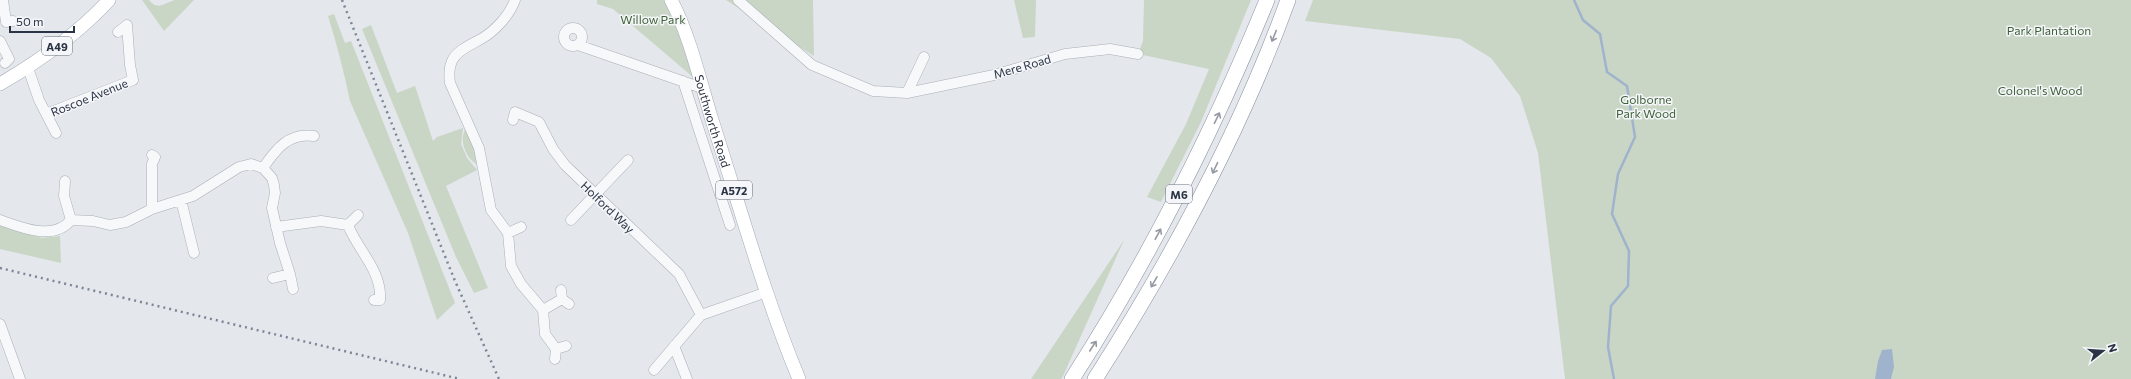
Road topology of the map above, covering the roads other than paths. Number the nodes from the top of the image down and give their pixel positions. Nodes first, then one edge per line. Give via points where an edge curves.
1 (3, 0) edge
2 (515, 0) edge
3 (671, 0) edge
4 (738, 0) edge
5 (1267, 0) edge
6 (1288, 0) edge
7 (104, 2) edge
8 (6, 22) edge
9 (118, 32) dead end
10 (0, 41) edge
11 (578, 45) dead end
12 (1138, 54) dead end
13 (927, 55) dead end
14 (5, 63) dead end
15 (28, 68) junction
16 (683, 81) junction
17 (0, 84) edge
18 (702, 88) junction
19 (908, 93) junction
20 (46, 114) junction
21 (513, 120) dead end
22 (56, 133) dead end
23 (314, 136) dead end
24 (155, 157) dead end
25 (628, 160) dead end
26 (263, 168) junction
27 (66, 180) dead end
28 (595, 194) junction
29 (181, 200) junction
30 (152, 209) junction
31 (358, 215) dead end
32 (0, 220) edge
33 (71, 220) junction
34 (571, 220) dead end
35 (726, 223) dead end
36 (348, 225) junction
37 (276, 227) junction
38 (521, 227) dead end
39 (508, 233) junction
40 (194, 254) dead end
41 (290, 274) junction
42 (273, 278) dead end
43 (293, 289) dead end
44 (767, 292) junction
45 (564, 298) dead end
46 (379, 301) dead end
47 (543, 310) junction
48 (700, 315) junction
49 (0, 324) edge
50 (674, 346) junction
51 (559, 351) dead end
52 (654, 370) dead end
53 (20, 379) edge
54 (687, 379) edge
55 (799, 379) edge
56 (1072, 379) edge
57 (1095, 379) edge

1 - 8 street
2 - 39 street via 505,18 485,43 466,48 448,57 450,83 479,148 486,212
3 - 18 main road, Southworth Road / A572 via 679,16
4 - 19 street, Mere Road via 812,65 873,90
56 -> 5 highway, M6 via 1108,323 1187,180 1224,103
6 -> 57 highway, M6 via 1241,113 1205,188 1167,261
7 - 15 main road, A49 via 62,42
9 - 20 street, Roscoe Avenue via 128,23 130,65 137,78
10 - 14 street via 9,58
11 - 16 street
12 - 19 street, Mere Road via 1110,49 1065,54 994,75
13 - 19 street
15 - 17 main road, A49
15 - 20 street
16 - 18 street
16 - 35 street
18 - 44 main road, Southworth Road / A572
20 - 22 street
21 - 28 street, Holford Way via 516,112 539,122 565,165
23 - 26 street via 306,134 282,143
24 - 30 street via 152,164
25 - 28 street
26 - 29 street via 251,164 239,167 204,190
26 - 37 street via 272,178 274,185 272,208
27 - 33 street via 64,196
28 - 34 street
28 - 48 street, Holford Way via 679,274
29 - 30 street
29 - 40 street
30 - 33 street via 126,222 110,225 93,220
31 - 36 street
32 - 33 street via 50,232 67,225
36 - 37 street via 321,221
36 - 46 street via 381,288
37 - 41 street
38 - 39 street
39 - 47 street via 509,257 515,274
41 - 42 street
41 - 43 street
44 - 48 street
44 - 55 main road, Southworth Road / A572
45 - 47 street
47 - 51 street via 545,334
48 - 50 street
49 - 53 street
50 - 52 street
50 - 54 street

